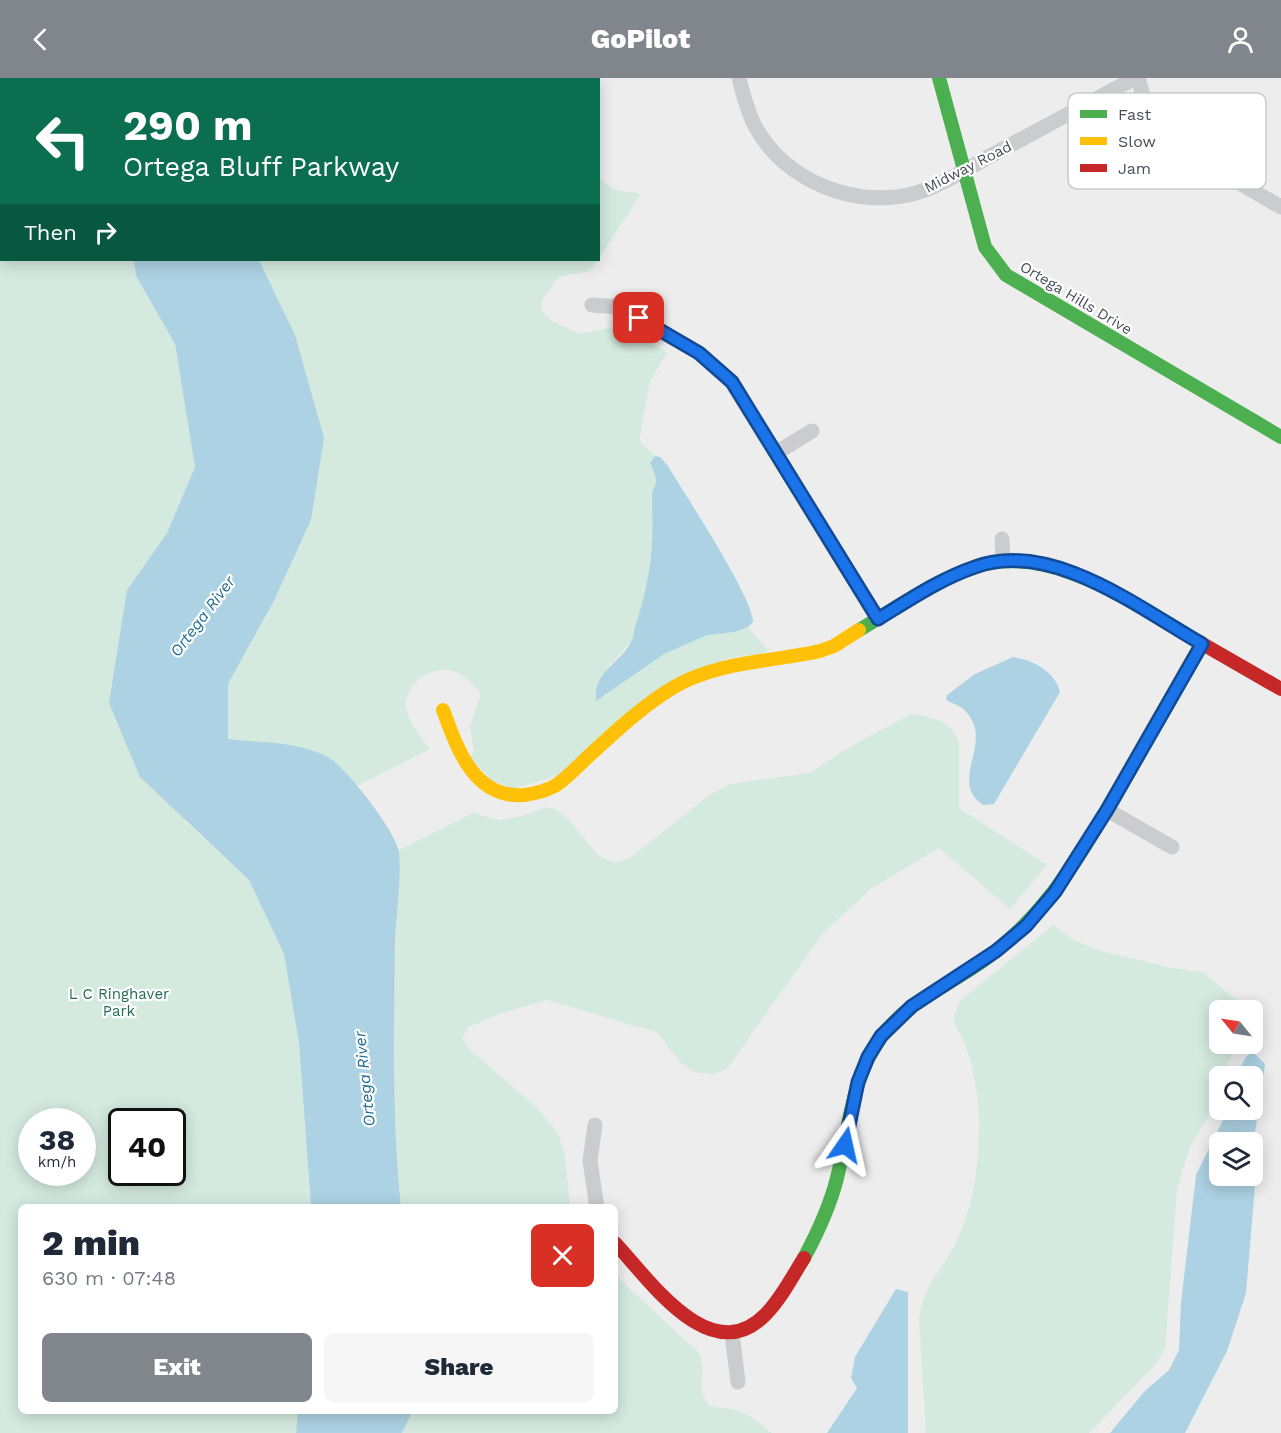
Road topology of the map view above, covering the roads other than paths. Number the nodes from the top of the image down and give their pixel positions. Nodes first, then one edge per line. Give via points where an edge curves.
1 (739, 78) edge
2 (939, 78) edge
3 (1136, 78) edge
4 (1108, 93) edge
5 (1141, 93) edge
6 (1068, 115) edge
7 (964, 171) junction
8 (1250, 189) edge
9 (1281, 207) edge
10 (592, 305) dead end
11 (812, 431) dead end
12 (1281, 437) edge
13 (776, 453) junction
14 (1002, 539) dead end
15 (1003, 561) junction
16 (878, 619) junction
17 (1202, 644) junction
18 (1281, 688) edge
19 (443, 710) dead end
20 (1107, 810) junction
21 (1172, 847) dead end
22 (595, 1125) dead end
23 (596, 1204) edge
24 (618, 1246) edge
25 (732, 1333) junction
26 (738, 1382) dead end

1 - 7 street, Midway Road via 755,126 769,146 785,163 824,188 870,198 892,197 917,193
2 - 7 street, Ortega Hills Drive
3 - 4 street, Midway Road
3 - 5 street
6 - 7 street, Midway Road
7 - 12 street, Ortega Hills Drive via 985,247 1006,275
8 - 9 street
10 - 13 street via 620,307 716,366 732,382
11 - 13 street
13 - 16 street
14 - 15 street
15 - 16 street via 977,566 938,582
15 - 17 street via 1043,564 1080,574
16 - 19 street via 815,653 719,668 674,687 557,785 539,794 504,794 471,775 459,756
17 - 18 street
17 - 20 street
20 - 21 street
20 - 25 street via 1055,892 1026,926 973,968 912,1006 881,1036 858,1082 841,1166 815,1238 766,1317 752,1327
22 - 23 street via 590,1161
24 - 25 street via 685,1317 711,1331
25 - 26 street

